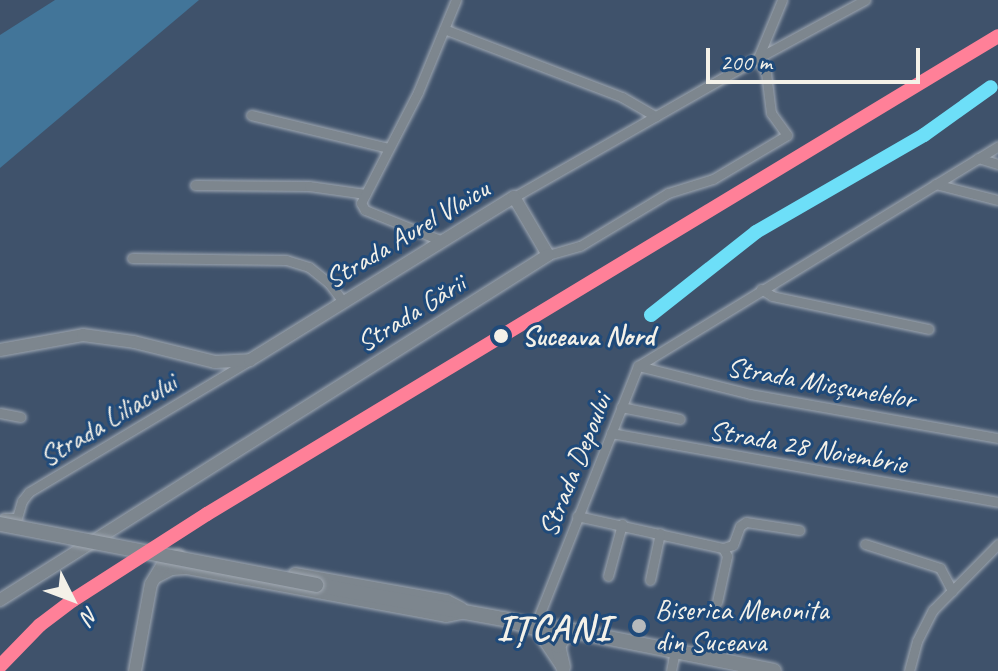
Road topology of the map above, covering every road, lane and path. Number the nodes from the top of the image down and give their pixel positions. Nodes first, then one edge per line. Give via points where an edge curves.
1 (456, 0) edge
2 (782, 0) edge
3 (865, 0) edge
4 (444, 29) junction
5 (758, 58) junction
6 (251, 115) dead end
7 (656, 117) junction
8 (998, 146) edge
9 (388, 148) junction
10 (978, 158) junction
11 (998, 164) edge
12 (935, 184) junction
13 (195, 185) dead end
14 (365, 194) junction
15 (514, 197) junction
16 (998, 200) edge
17 (440, 240) junction
18 (548, 255) junction
19 (132, 258) dead end
20 (761, 289) junction
21 (342, 300) junction
22 (929, 329) dead end
23 (0, 350) edge
24 (250, 360) junction
25 (638, 366) junction
26 (621, 407) junction
27 (0, 413) edge
28 (21, 417) dead end
29 (680, 419) dead end
30 (611, 433) junction
31 (998, 438) edge
32 (998, 502) edge
33 (577, 516) junction
34 (0, 517) edge
35 (0, 524) edge
36 (622, 524) junction
37 (799, 530) dead end
38 (660, 533) junction
39 (865, 544) dead end
40 (998, 544) edge
41 (723, 548) junction
42 (608, 576) dead end
43 (650, 580) dead end
44 (952, 591) junction
45 (0, 600) edge
46 (717, 602) dead end
47 (468, 612) junction
48 (535, 626) junction
49 (567, 632) junction
50 (675, 651) junction
51 (565, 669) edge
52 (135, 671) edge
53 (671, 671) edge
54 (774, 671) edge
55 (909, 671) edge

1 - 4 street
2 - 5 street
3 - 5 street, Strada Aurel Vlaicu
4 - 7 street via 622,97
4 - 9 street
5 - 7 street, Strada Aurel Vlaicu
5 - 18 street, Strada Gării via 766,73 771,113 787,135 713,179 668,193 580,246
6 - 9 street
7 - 15 street, Strada Aurel Vlaicu
8 - 10 street, Strada Depoului
9 - 14 street
10 - 11 street
10 - 12 street, Strada Depoului
12 - 16 street
12 - 20 street, Strada Depoului
13 - 14 street via 309,186
14 - 17 street via 365,210
15 - 17 street, Strada Aurel Vlaicu
15 - 18 street
17 - 21 street, Strada Aurel Vlaicu
18 - 45 street, Strada Gării
19 - 21 street via 286,260 319,274
20 - 22 street via 772,296
20 - 25 street, Strada Depoului
21 - 24 street, Strada Aurel Vlaicu
23 - 24 street via 83,335 215,362
24 - 34 street, Strada Liliacului via 29,492 17,518
25 - 26 street, Strada Depoului
25 - 31 street, Strada Micșunelelor via 750,394
26 - 29 street
26 - 30 street, Strada Depoului
27 - 28 street, Strada Liliacului
30 - 32 street, Strada 28 Noiembrie
30 - 33 street, Strada Depoului
33 - 36 street
33 - 48 street, Strada Depoului
35 - 47 main road, bridge
36 - 38 street
36 - 42 street
37 - 41 street via 746,522 733,545
38 - 41 street
38 - 43 street
39 - 44 street via 940,568
40 - 44 street
41 - 46 street via 727,556
44 - 55 street via 926,620
47 - 48 main road
47 - 52 street via 447,601 186,556 167,562 151,584
48 - 49 main road
48 - 51 street
49 - 50 main road
49 - 51 main road via 558,646
50 - 53 street
50 - 54 main road

